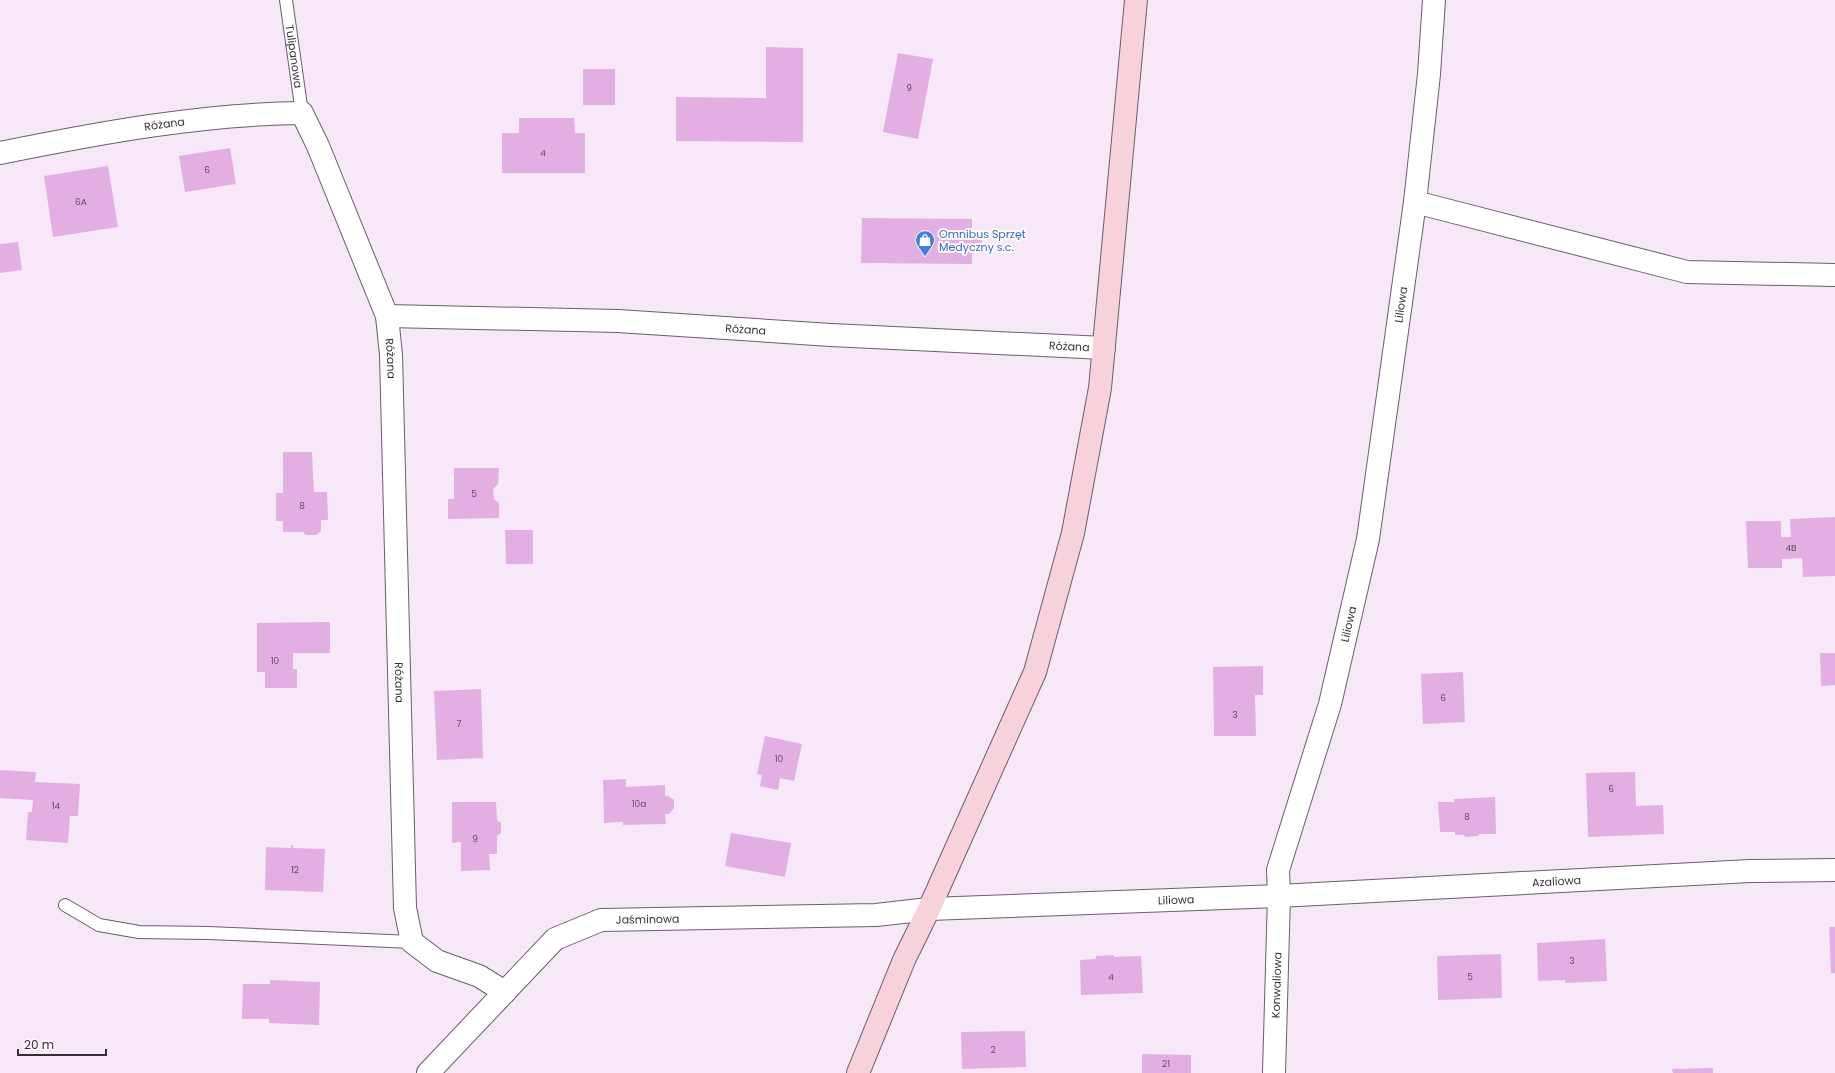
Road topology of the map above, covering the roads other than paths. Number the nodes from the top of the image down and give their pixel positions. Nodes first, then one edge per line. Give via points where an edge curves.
1 (286, 0) edge
2 (1136, 0) edge
3 (1434, 0) edge
4 (302, 113) junction
5 (0, 153) edge
6 (1415, 202) junction
7 (1835, 275) edge
8 (387, 316) junction
9 (1104, 348) junction
10 (1835, 870) edge
11 (1278, 896) junction
12 (65, 905) dead end
13 (929, 909) junction
14 (412, 942) junction
15 (505, 992) junction
16 (428, 1073) edge
17 (858, 1073) edge
18 (1274, 1073) edge

1 - 4 lane, Tulipanowa
2 - 9 street
3 - 6 street, Liliowa
4 - 5 street, Różana via 195,120
4 - 8 street, Różana via 318,146
6 - 7 street via 1687,272
6 - 11 street, Liliowa via 1368,539 1330,704 1278,870
8 - 9 street, Różana via 618,321 831,335
8 - 14 street, Różana via 391,355 405,908
9 - 13 street via 1100,388 1073,533 1035,672
10 - 11 street, Azaliowa via 1750,871
11 - 13 street, Liliowa
11 - 18 street, Konwaliowa
12 - 14 lane via 99,925 139,932
13 - 15 street, Jaśminowa via 876,915 601,920 555,939
13 - 17 street via 904,960
14 - 15 street via 437,961 479,976
15 - 16 street, Jaśminowa

